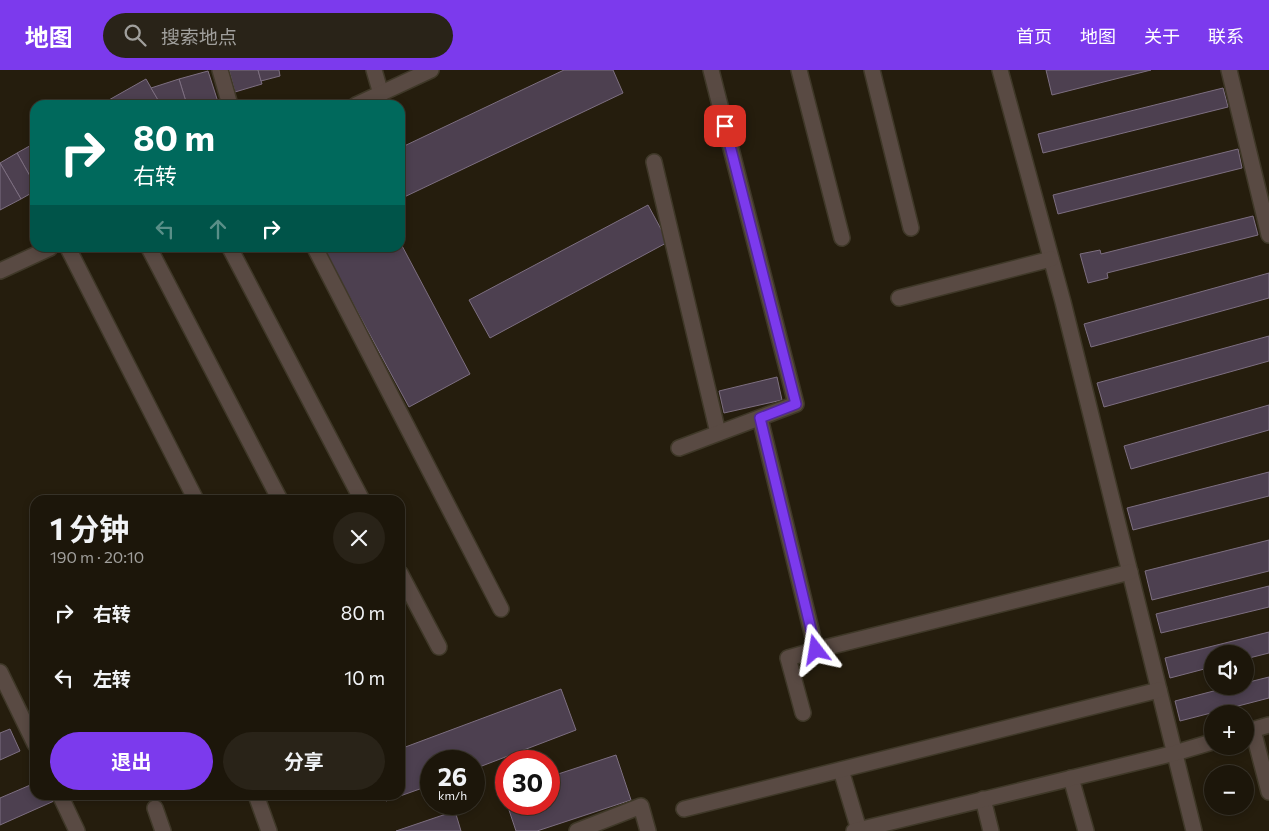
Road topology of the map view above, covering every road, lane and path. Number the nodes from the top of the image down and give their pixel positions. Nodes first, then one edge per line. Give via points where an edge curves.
1 (220, 70) edge
2 (374, 70) edge
3 (431, 70) edge
4 (710, 70) edge
5 (799, 70) edge
6 (872, 70) edge
7 (1000, 70) edge
8 (1229, 70) edge
9 (380, 94) junction
10 (229, 100) edge
11 (367, 100) edge
12 (654, 162) dead end
13 (911, 228) dead end
14 (1269, 235) edge
15 (842, 238) dead end
16 (41, 252) edge
17 (70, 252) edge
18 (151, 252) edge
19 (232, 252) edge
20 (317, 252) edge
21 (1051, 259) junction
22 (0, 271) edge
23 (899, 298) dead end
24 (760, 418) junction
25 (718, 433) junction
26 (679, 448) dead end
27 (193, 495) edge
28 (277, 495) edge
29 (359, 495) edge
30 (1130, 572) junction
31 (405, 582) edge
32 (501, 609) dead end
33 (439, 647) dead end
34 (816, 650) junction
35 (0, 672) edge
36 (1159, 690) junction
37 (803, 713) dead end
38 (1269, 725) edge
39 (1254, 730) edge
40 (30, 734) edge
41 (1204, 744) edge
42 (1254, 746) edge
43 (1175, 753) junction
44 (841, 770) junction
45 (1071, 778) junction
46 (1269, 792) edge
47 (983, 799) junction
48 (62, 800) edge
49 (258, 800) edge
50 (155, 808) dead end
51 (684, 809) dead end
52 (895, 826) edge
53 (856, 830) edge
54 (77, 831) edge
55 (163, 831) edge
56 (269, 831) edge
57 (577, 831) edge
58 (648, 831) edge
59 (991, 831) edge
60 (1086, 831) edge
61 (1194, 831) edge

1 - 10 street
2 - 9 street
3 - 9 street
4 - 24 street via 796,404
5 - 15 street
6 - 13 street
7 - 21 street
8 - 14 street
9 - 11 street
12 - 25 street
16 - 22 street
17 - 27 street
18 - 28 street
19 - 29 street
20 - 32 street
21 - 23 street
21 - 30 street
24 - 25 street
24 - 34 street
25 - 26 street
30 - 34 street
30 - 36 street
31 - 33 street
34 - 37 street via 788,658
35 - 40 street
36 - 43 street
36 - 44 street
38 - 39 street
41 - 43 street
42 - 46 street
43 - 45 street
43 - 61 street
44 - 51 street
44 - 53 street
45 - 47 street
45 - 60 street
47 - 52 street
47 - 59 street
48 - 54 street
49 - 56 street
50 - 55 street
52 - 53 street
57 - 58 street via 641,806

